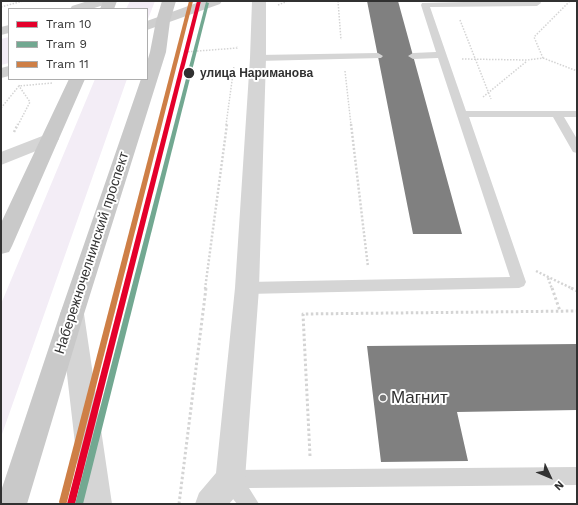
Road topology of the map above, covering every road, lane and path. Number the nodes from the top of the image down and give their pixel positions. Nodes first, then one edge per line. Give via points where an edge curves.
1 (22, 1) edge
2 (102, 1) edge
3 (169, 1) edge
4 (215, 1) edge
5 (259, 1) edge
6 (338, 1) edge
7 (535, 1) edge
8 (570, 1) edge
9 (454, 5) junction
10 (1, 7) edge
11 (80, 8) edge
12 (155, 24) edge
13 (238, 41) dead end
14 (237, 48) junction
15 (185, 52) dead end
16 (236, 55) dead end
17 (378, 56) dead end
18 (413, 56) dead end
19 (343, 57) junction
20 (443, 57) junction
21 (258, 58) junction
22 (544, 58) junction
23 (476, 60) junction
24 (527, 60) junction
25 (235, 63) dead end
26 (577, 71) edge
27 (22, 80) edge
28 (69, 81) edge
29 (19, 86) junction
30 (489, 92) junction
31 (1, 108) edge
32 (462, 114) junction
33 (497, 114) junction
34 (557, 114) junction
35 (577, 114) edge
36 (12, 136) dead end
37 (50, 139) junction
38 (577, 150) edge
39 (1, 159) edge
40 (1, 246) edge
41 (511, 258) junction
42 (548, 277) junction
43 (371, 285) junction
44 (247, 288) junction
45 (577, 292) edge
46 (560, 311) junction
47 (577, 311) edge
48 (72, 314) junction
49 (577, 476) edge
50 (311, 478) junction
51 (230, 479) junction
52 (12, 504) edge
53 (97, 504) edge
54 (179, 504) edge
55 (210, 504) edge
56 (249, 504) edge

1 - 10 path
2 - 11 main road
3 - 12 main road, Набережночелнинский проспект
4 - 12 main road
5 - 21 street
6 - 19 path
7 - 9 lane via 537,3
8 - 22 path via 534,37
9 - 20 lane via 425,5
9 - 23 path
12 - 48 main road, Набережночелнинский проспект via 158,52
13 - 14 path
14 - 15 path
14 - 16 path
17 - 19 lane
18 - 20 lane
19 - 21 lane
19 - 43 path
20 - 23 path
20 - 32 lane
21 - 44 street
22 - 24 path
22 - 26 path
23 - 24 path
23 - 30 path
24 - 30 path
25 - 54 path
27 - 29 path
28 - 29 path
28 - 37 main road
29 - 31 path
29 - 36 path via 30,102
30 - 32 path
30 - 33 path
32 - 33 lane
32 - 41 lane
33 - 34 lane
34 - 35 lane
34 - 38 lane
37 - 39 street
37 - 40 main road
41 - 42 path
41 - 43 lane via 519,282
42 - 45 path
42 - 46 path
43 - 44 lane
44 - 51 street
46 - 47 path
46 - 50 path via 303,314
48 - 52 main road, Набережночелнинский проспект
48 - 53 street
49 - 50 lane
50 - 51 lane
51 - 55 street
51 - 56 lane

